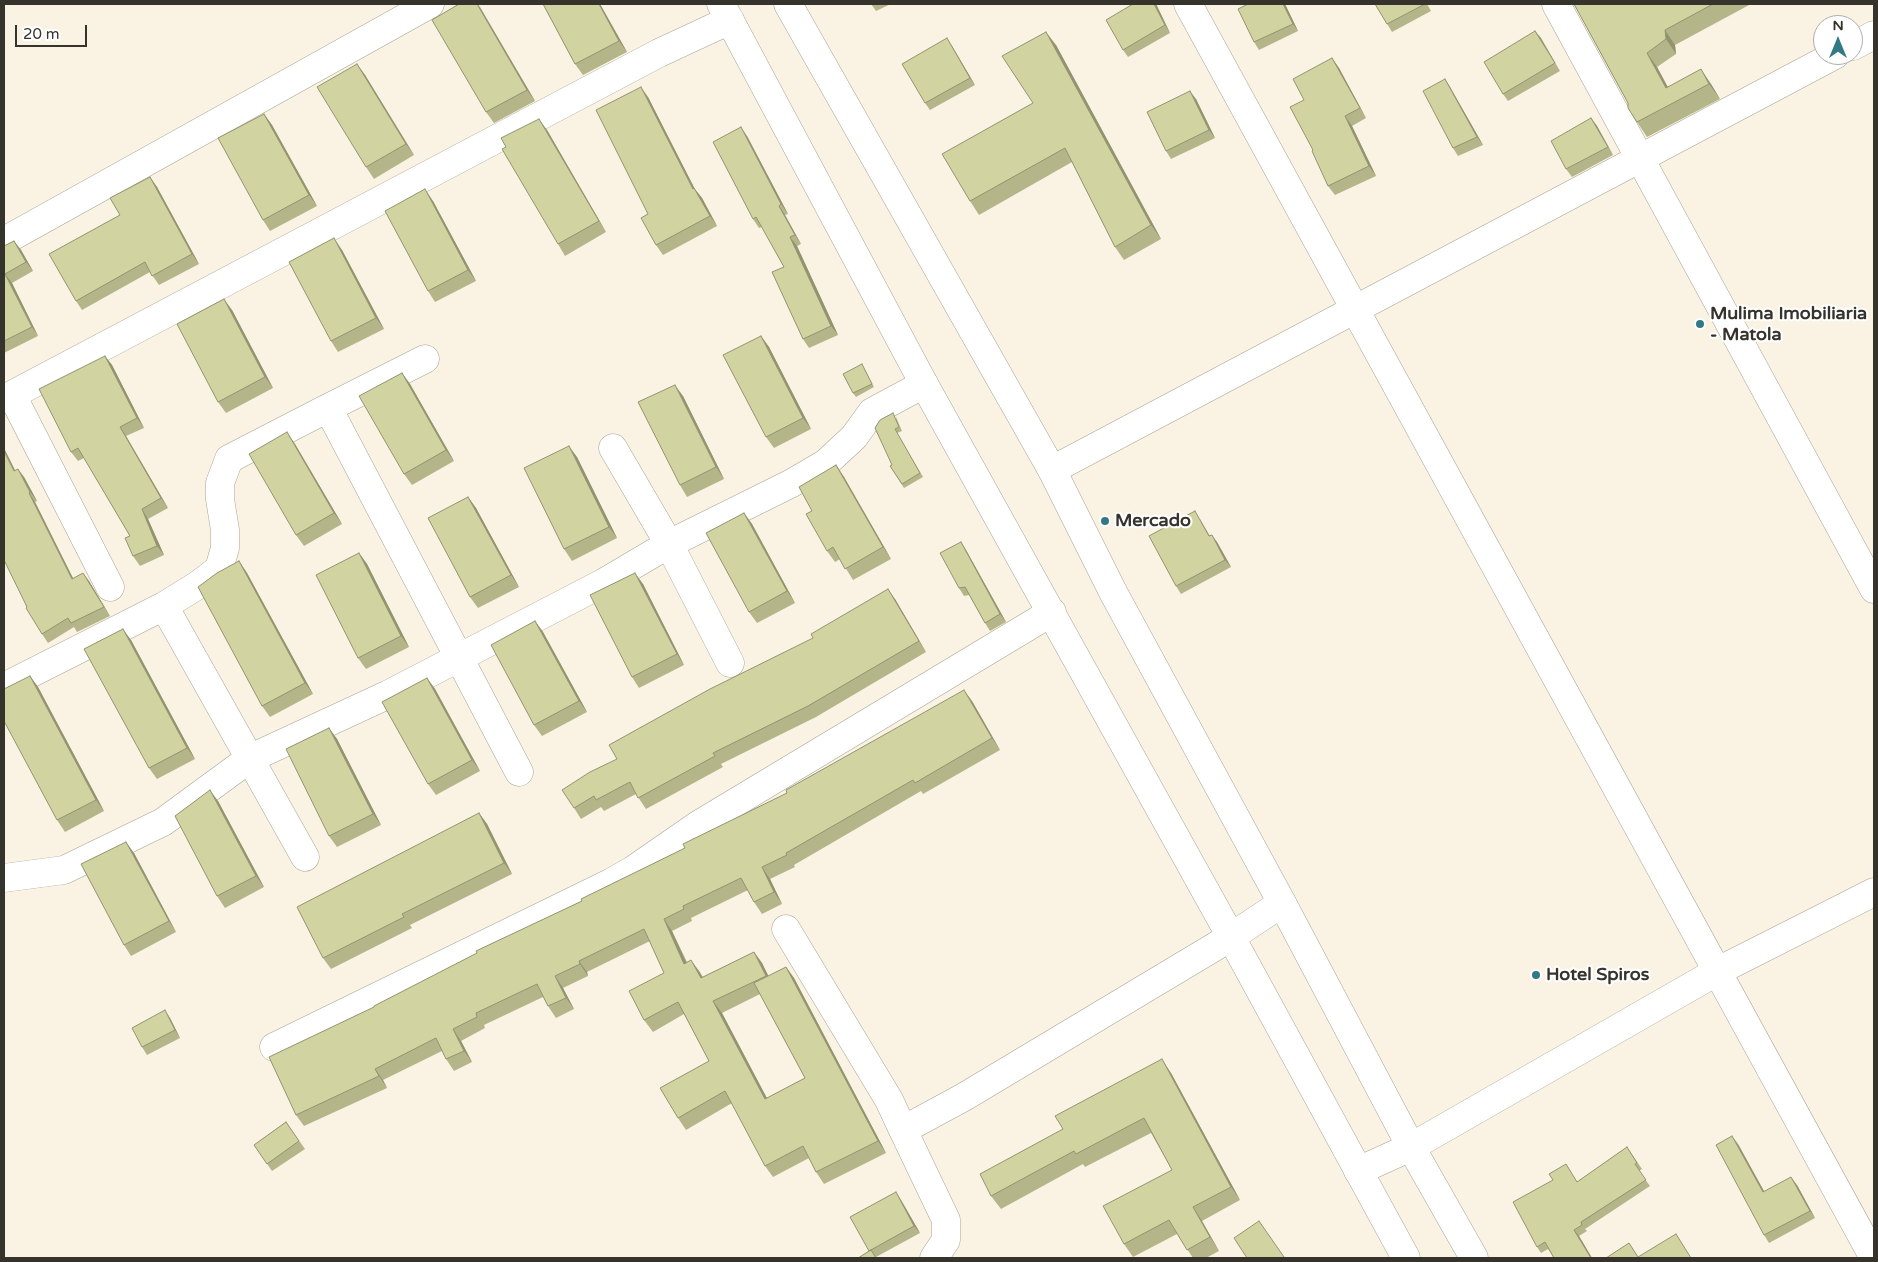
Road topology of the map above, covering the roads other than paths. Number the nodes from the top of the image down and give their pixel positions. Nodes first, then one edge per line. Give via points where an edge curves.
1 (430, 4) edge
2 (788, 4) edge
3 (1188, 4) edge
4 (1556, 4) edge
5 (726, 12) edge
6 (1816, 65) edge
7 (1641, 157) junction
8 (4, 241) edge
9 (1356, 310) junction
10 (425, 359) dead end
11 (924, 384) junction
12 (8, 397) edge
13 (328, 408) junction
14 (613, 448) dead end
15 (1052, 470) junction
16 (669, 544) junction
17 (110, 587) dead end
18 (1874, 589) edge
19 (164, 606) junction
20 (1052, 612) junction
21 (459, 658) junction
22 (730, 662) dead end
23 (4, 687) edge
24 (249, 758) junction
25 (519, 772) dead end
26 (305, 856) dead end
27 (4, 878) edge
28 (1874, 892) edge
29 (1282, 903) junction
30 (786, 929) dead end
31 (1231, 937) junction
32 (1718, 971) junction
33 (274, 1047) dead end
34 (903, 1130) junction
35 (1411, 1147) junction
36 (1358, 1171) junction
37 (934, 1258) edge
38 (1406, 1258) edge
39 (1474, 1258) edge
40 (1874, 1258) edge

1 - 8 main road
2 - 15 main road
3 - 9 main road
4 - 7 main road
5 - 11 main road
5 - 12 main road via 659,53
6 - 7 main road
7 - 9 main road
7 - 18 main road
9 - 15 main road
9 - 32 main road
10 - 13 main road
11 - 16 main road via 872,412 854,437 826,463
11 - 20 main road
12 - 17 main road
13 - 19 main road via 230,459 220,483 225,548 219,568
13 - 21 main road
14 - 16 main road
15 - 29 main road via 1113,592
16 - 21 main road via 603,583
16 - 22 main road
19 - 23 main road
19 - 24 main road
20 - 31 main road
20 - 33 main road via 698,825 612,882
21 - 24 main road via 387,696
21 - 25 main road
24 - 26 main road
24 - 27 main road via 163,822 64,870
28 - 32 main road
29 - 31 main road
29 - 35 main road
30 - 34 main road via 889,1100
31 - 34 main road
31 - 36 main road
32 - 35 main road
32 - 40 main road
34 - 37 main road via 946,1220 946,1240
35 - 36 main road
35 - 39 main road
36 - 38 main road

